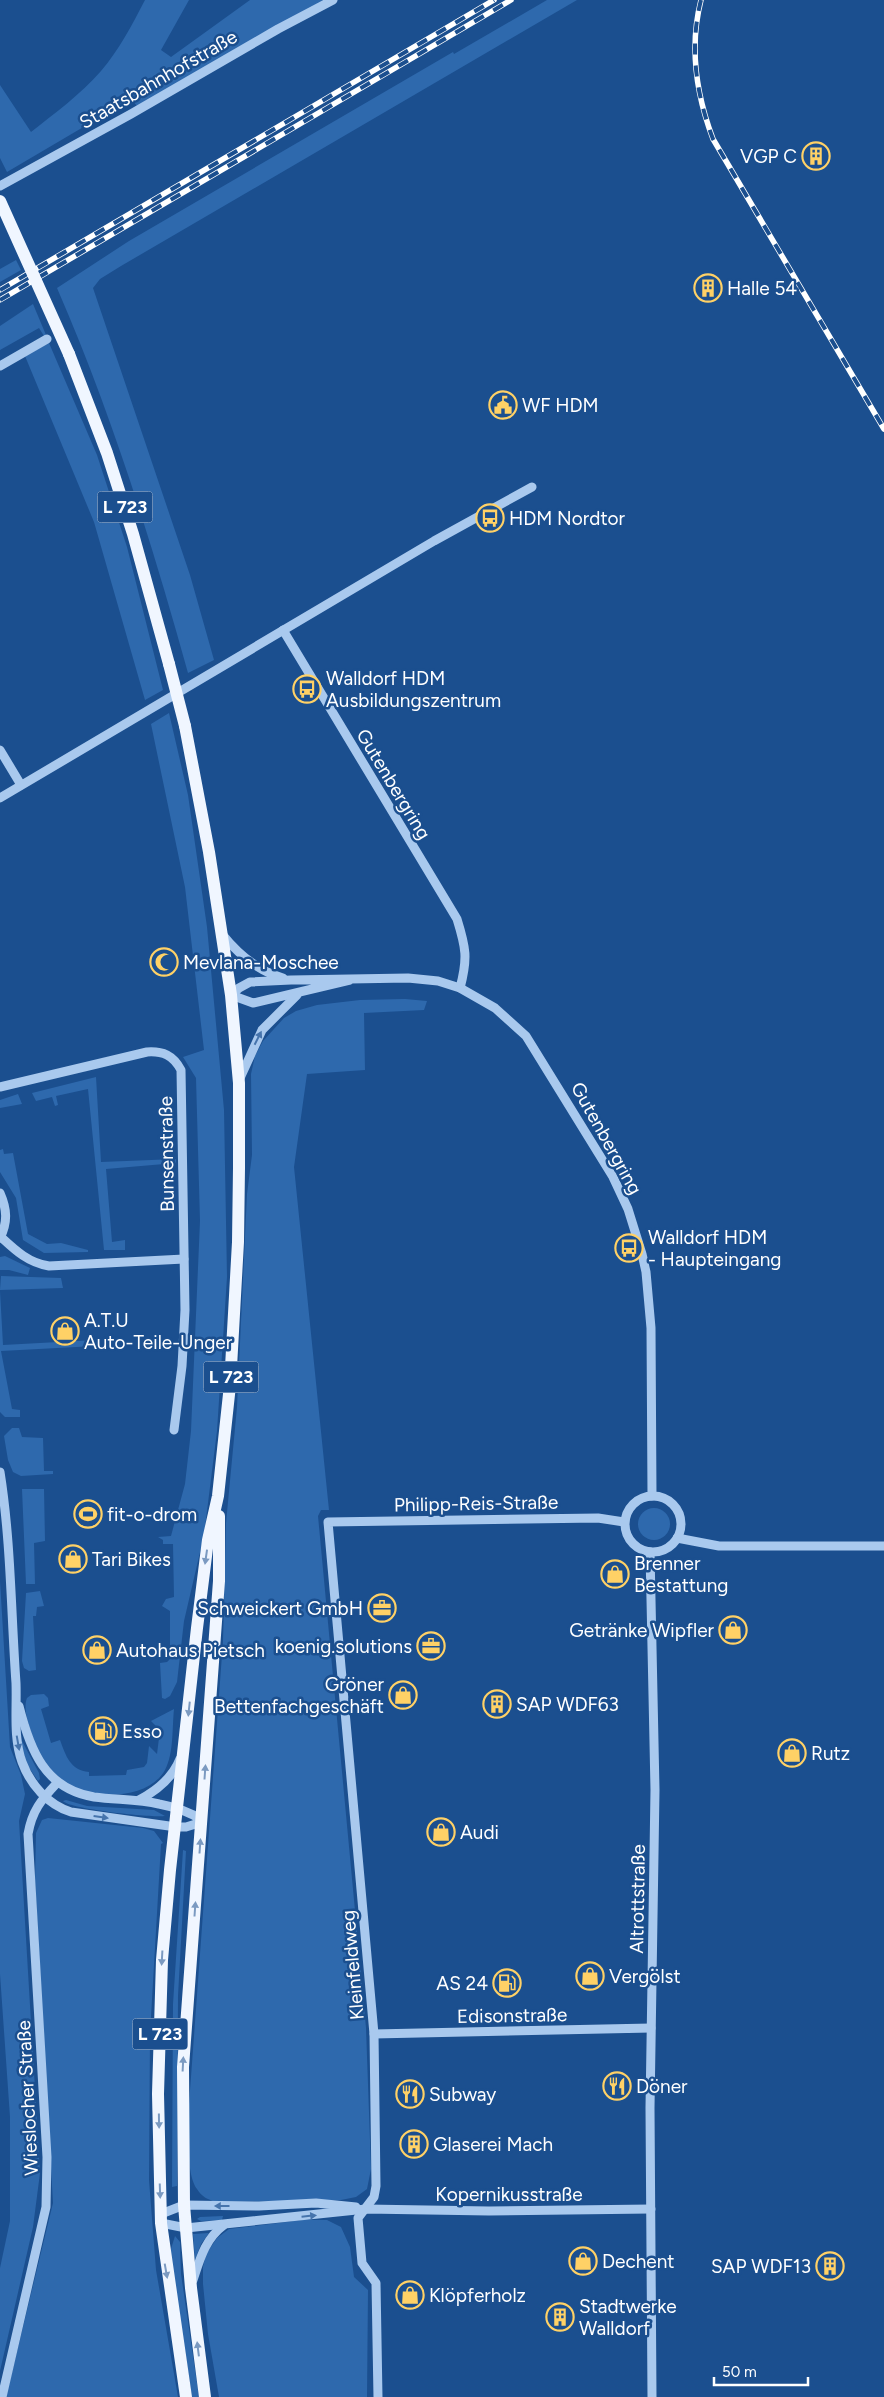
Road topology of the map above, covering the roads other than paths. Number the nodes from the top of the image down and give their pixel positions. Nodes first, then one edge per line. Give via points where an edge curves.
1 (333, 0) edge
2 (0, 186) edge
3 (0, 201) edge
4 (47, 339) dead end
5 (0, 366) edge
6 (532, 487) dead end
7 (283, 630) junction
8 (0, 750) edge
9 (21, 785) junction
10 (0, 798) edge
11 (221, 932) junction
12 (291, 980) junction
13 (350, 980) junction
14 (460, 988) junction
15 (299, 993) junction
16 (231, 995) junction
17 (238, 1083) junction
18 (0, 1087) edge
19 (0, 1193) edge
20 (0, 1237) edge
21 (184, 1259) junction
22 (174, 1430) dead end
23 (0, 1472) edge
24 (218, 1496) junction
25 (652, 1496) junction
26 (328, 1522) joint
27 (624, 1522) junction
28 (677, 1538) junction
29 (884, 1546) edge
30 (650, 1552) junction
31 (16, 1694) junction
32 (185, 1749) junction
33 (57, 1783) junction
34 (44, 1796) junction
35 (139, 1800) junction
36 (177, 1808) junction
37 (202, 1821) junction
38 (176, 1827) junction
39 (651, 2028) junction
40 (374, 2034) junction
41 (184, 2205) junction
42 (366, 2209) junction
43 (651, 2209) junction
44 (161, 2219) junction
45 (224, 2225) junction
46 (186, 2228) junction
47 (190, 2288) junction
48 (2, 2397) edge
49 (186, 2397) edge
50 (205, 2397) edge
51 (378, 2397) edge
52 (652, 2397) edge

1 - 2 street, Staatsbahnhofstraße
3 - 11 main road, L 723, bridge via 69,354 125,507 184,726
4 - 5 street
6 - 7 street
7 - 9 street
7 - 14 street, Gutenbergring via 457,919 466,948 466,966
8 - 9 street
9 - 10 street
11 - 12 street via 231,946 253,964 272,975
11 - 16 main road, L 723
12 - 13 street, Gutenbergring
12 - 16 street, Gutenbergring via 250,982
13 - 14 street, Gutenbergring via 408,978 438,981
13 - 15 street, Gutenbergring
14 - 25 street, Gutenbergring via 495,1008 526,1036 613,1177 628,1209 646,1272 651,1346
15 - 16 street, Gutenbergring via 253,1003
17 -> 15 street via 262,1030
16 - 17 main road, L 723
17 - 24 main road, L 723 via 238,1258 230,1385
18 - 21 street, Bunsenstraße via 147,1052 160,1051 176,1061 180,1070
19 - 20 street via 6,1218
20 - 21 street via 24,1257 50,1266
21 - 22 street, Bunsenstraße via 185,1310
23 - 31 street
24 -> 32 main road, L 723 via 202,1585
37 -> 24 main road, L 723 via 219,1582
25 - 27 street via 636,1500 626,1513
25 - 28 street via 671,1502 677,1510 681,1529
26 - 27 street, Philipp-Reis-Straße via 598,1518
26 - 40 street, Kleinfeldweg
27 - 30 street via 625,1533 631,1542
28 - 29 street via 719,1546
28 - 30 street via 666,1549
30 - 39 street, Altrottstraße via 655,1790
31 - 33 street via 32,1746 44,1769
31 -> 34 street via 16,1736 22,1762
32 - 35 street via 178,1766 163,1784
32 - 36 main road, L 723
33 - 34 street, Wieslocher Straße
33 - 35 street via 77,1793
34 -> 38 street via 62,1809 83,1815
34 - 48 street, Wieslocher Straße via 31,1818 28,1834 47,2157 46,2207
35 - 36 street
36 - 37 street
36 - 38 main road, L 723
37 - 38 street
41 -> 37 main road, L 723 via 183,2067
38 -> 44 main road, L 723 via 162,1960 158,2094
39 - 40 street, Edisonstraße
39 - 43 street, Altrottstraße
40 - 42 street, Kleinfeldweg via 376,2186 374,2197
42 -> 41 street, Kopernikusstraße via 316,2203
41 - 44 street, Kopernikusstraße
41 - 46 main road, L 723
42 - 43 street, Kopernikusstraße
45 -> 42 street, Kopernikusstraße
42 - 51 street, Kleinfeldweg via 358,2218 360,2255 376,2283
43 - 52 street, Altrottstraße
44 - 46 street, Kopernikusstraße
44 -> 49 main road, L 723
45 - 46 street, Kopernikusstraße
45 - 47 street via 206,2244
46 - 47 main road, L 723
50 -> 47 main road, L 723

